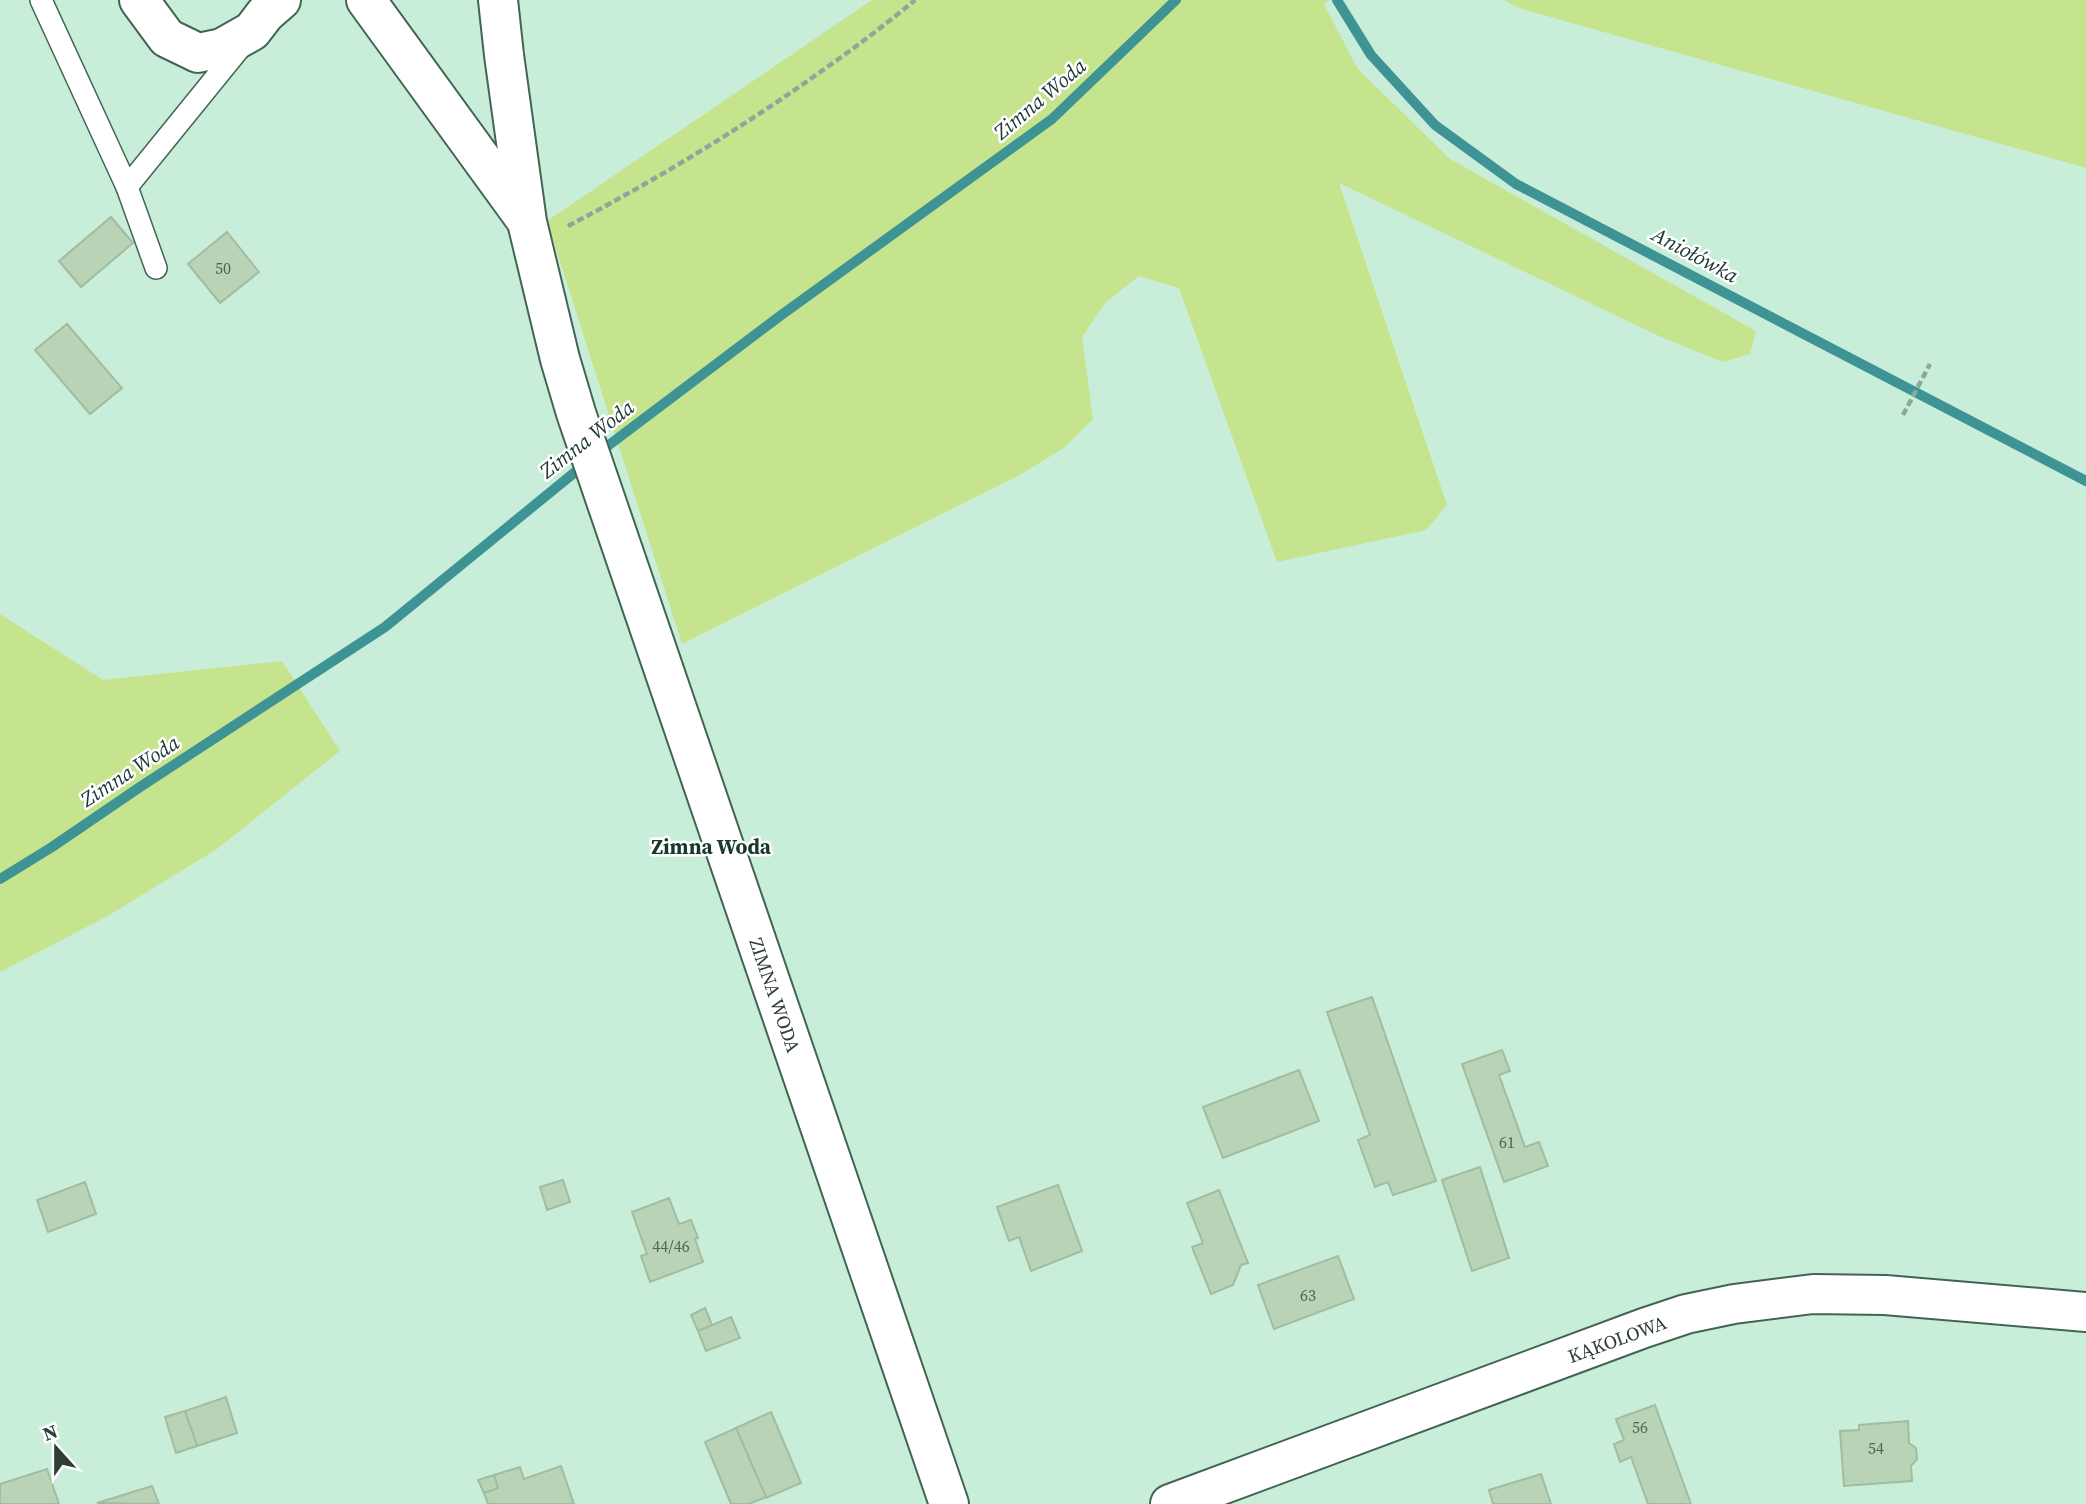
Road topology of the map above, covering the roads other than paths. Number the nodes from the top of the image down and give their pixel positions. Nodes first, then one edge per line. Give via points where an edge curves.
1 (41, 0) edge
2 (139, 0) edge
3 (281, 0) edge
4 (366, 0) edge
5 (498, 0) edge
6 (252, 31) junction
7 (127, 187) junction
8 (530, 233) junction
9 (156, 268) dead end
10 (2086, 1312) edge
11 (949, 1504) edge
12 (1170, 1504) edge

1 - 7 lane
2 - 6 street via 167,38 198,53 222,48
3 - 6 street
4 - 8 street
5 - 8 street, ZIMNA WODA
6 - 7 lane
7 - 9 lane
8 - 11 street, ZIMNA WODA via 576,413
10 - 12 street, KĄKOLOWA via 1885,1294 1813,1294 1686,1314

